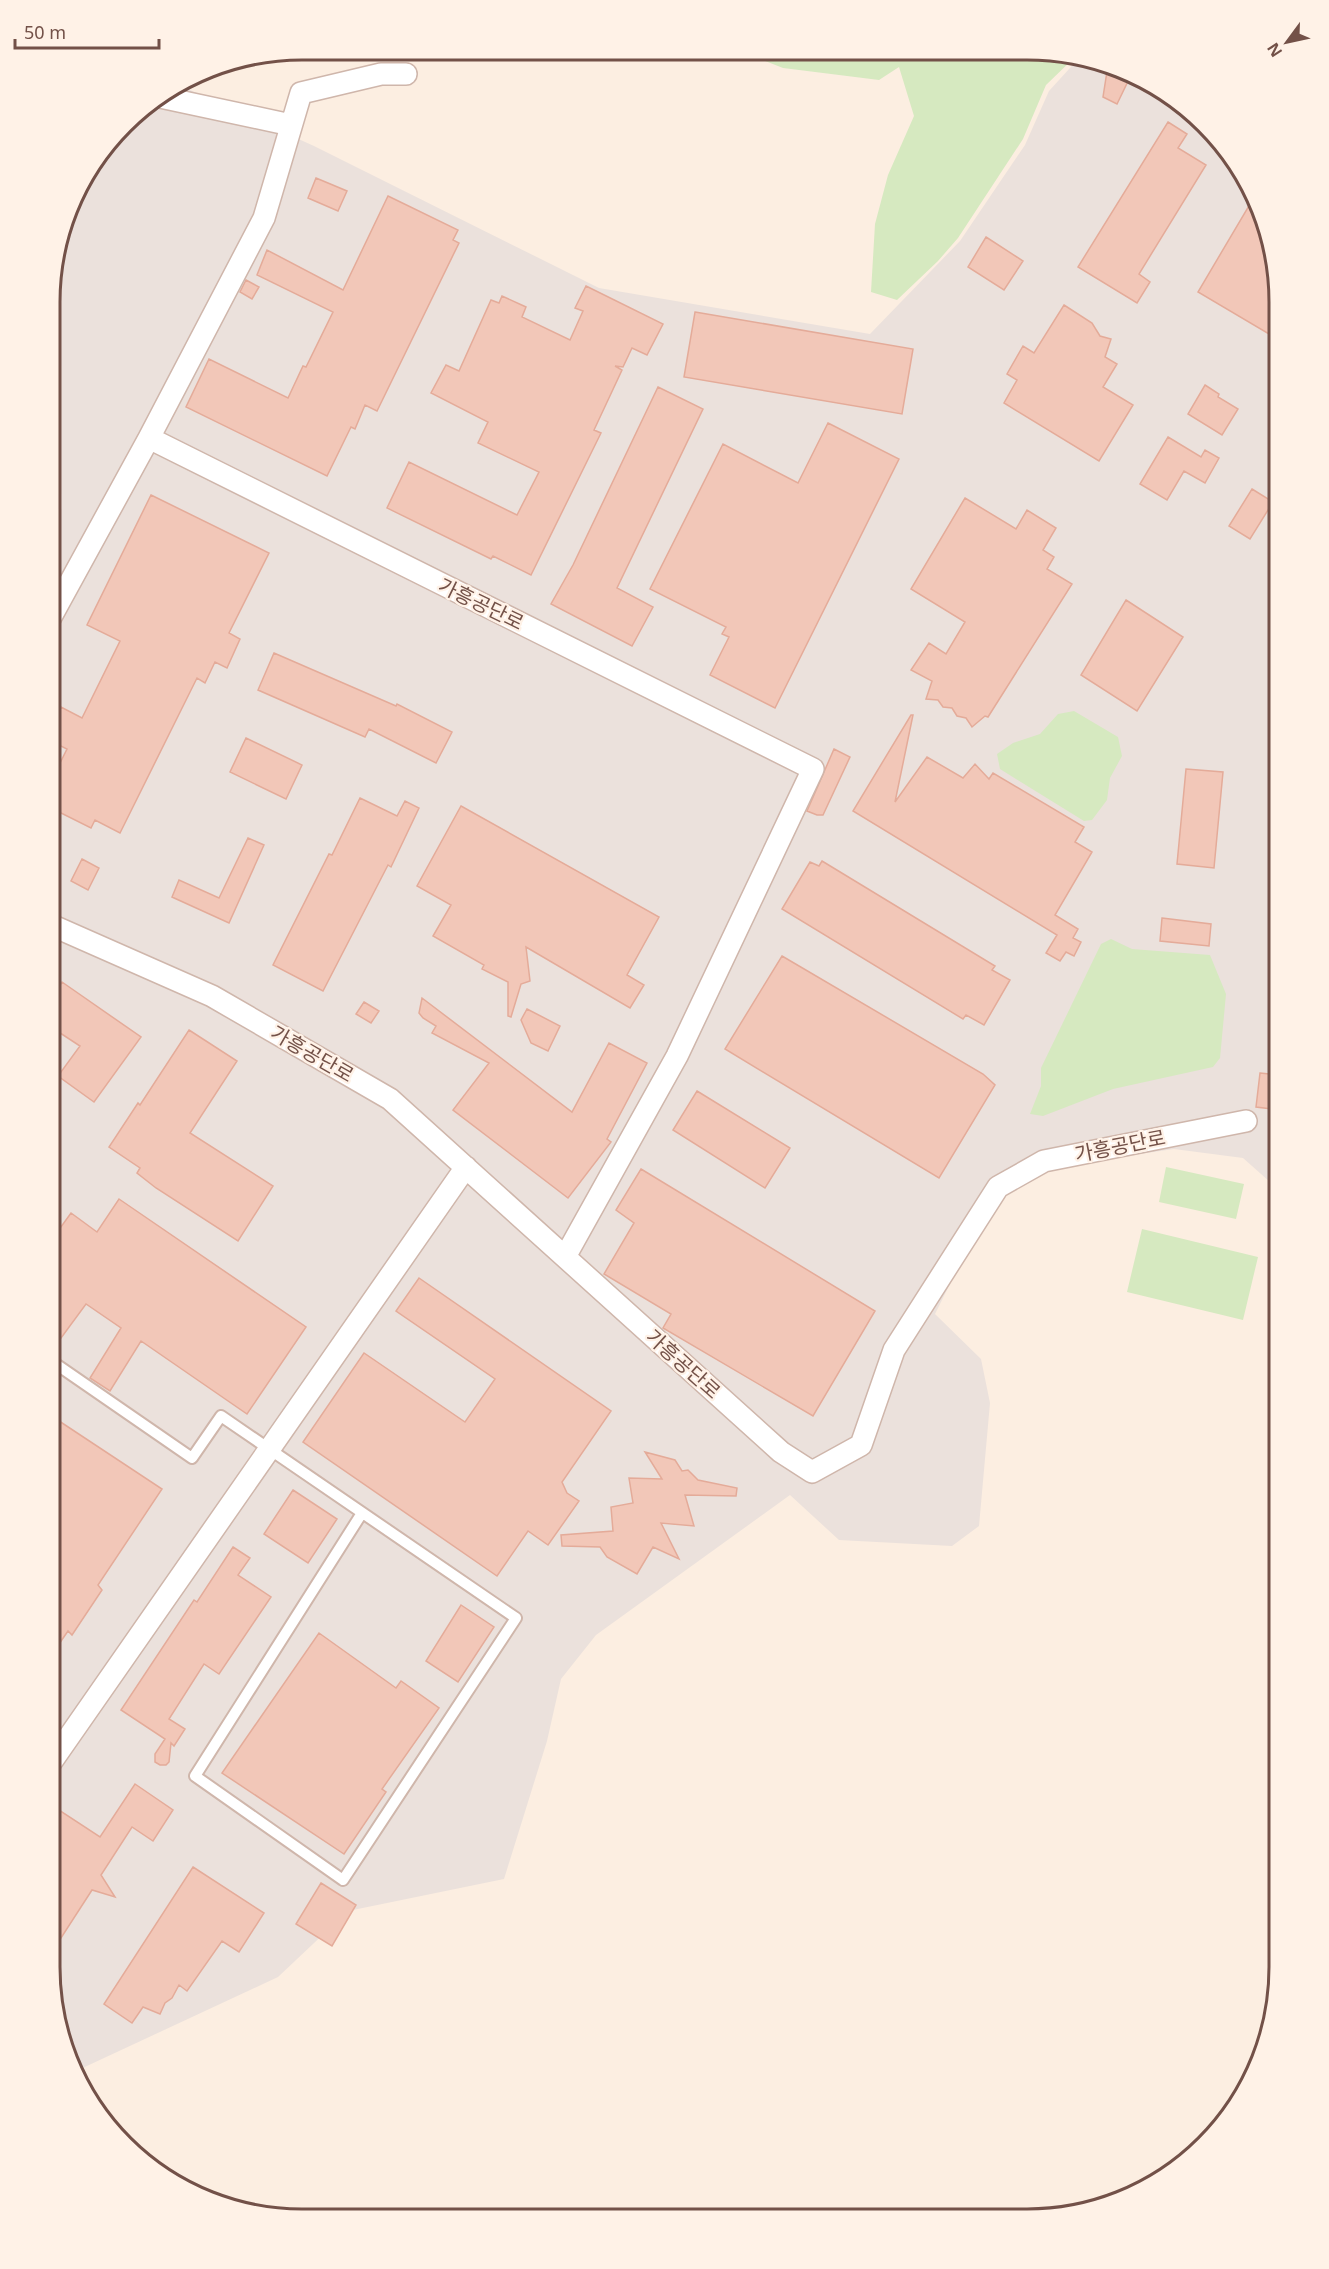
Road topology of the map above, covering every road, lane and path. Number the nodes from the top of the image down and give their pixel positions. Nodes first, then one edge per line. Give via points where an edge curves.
1 (406, 74) dead end
2 (170, 99) edge
3 (291, 125) junction
4 (149, 438) junction
5 (60, 601) edge
6 (60, 929) edge
7 (1246, 1121) dead end
8 (465, 1167) junction
9 (565, 1257) junction
10 (60, 1367) edge
11 (269, 1449) junction
12 (362, 1513) junction
13 (60, 1750) edge

1 - 3 street via 381,74 301,93
2 - 3 street
3 - 4 street via 264,218
4 - 5 street
4 - 9 street, 가흥공단로 via 813,769 677,1056
6 - 8 street, 가흥공단로 via 212,996 390,1099
7 - 9 street, 가흥공단로 via 1044,1161 998,1187 894,1350 861,1445 812,1472 781,1452
8 - 9 street, 가흥공단로
8 - 11 street
10 - 11 lane via 192,1458 221,1416
11 - 12 lane
11 - 13 street
12 - 12 lane via 516,1618 343,1880 195,1776

